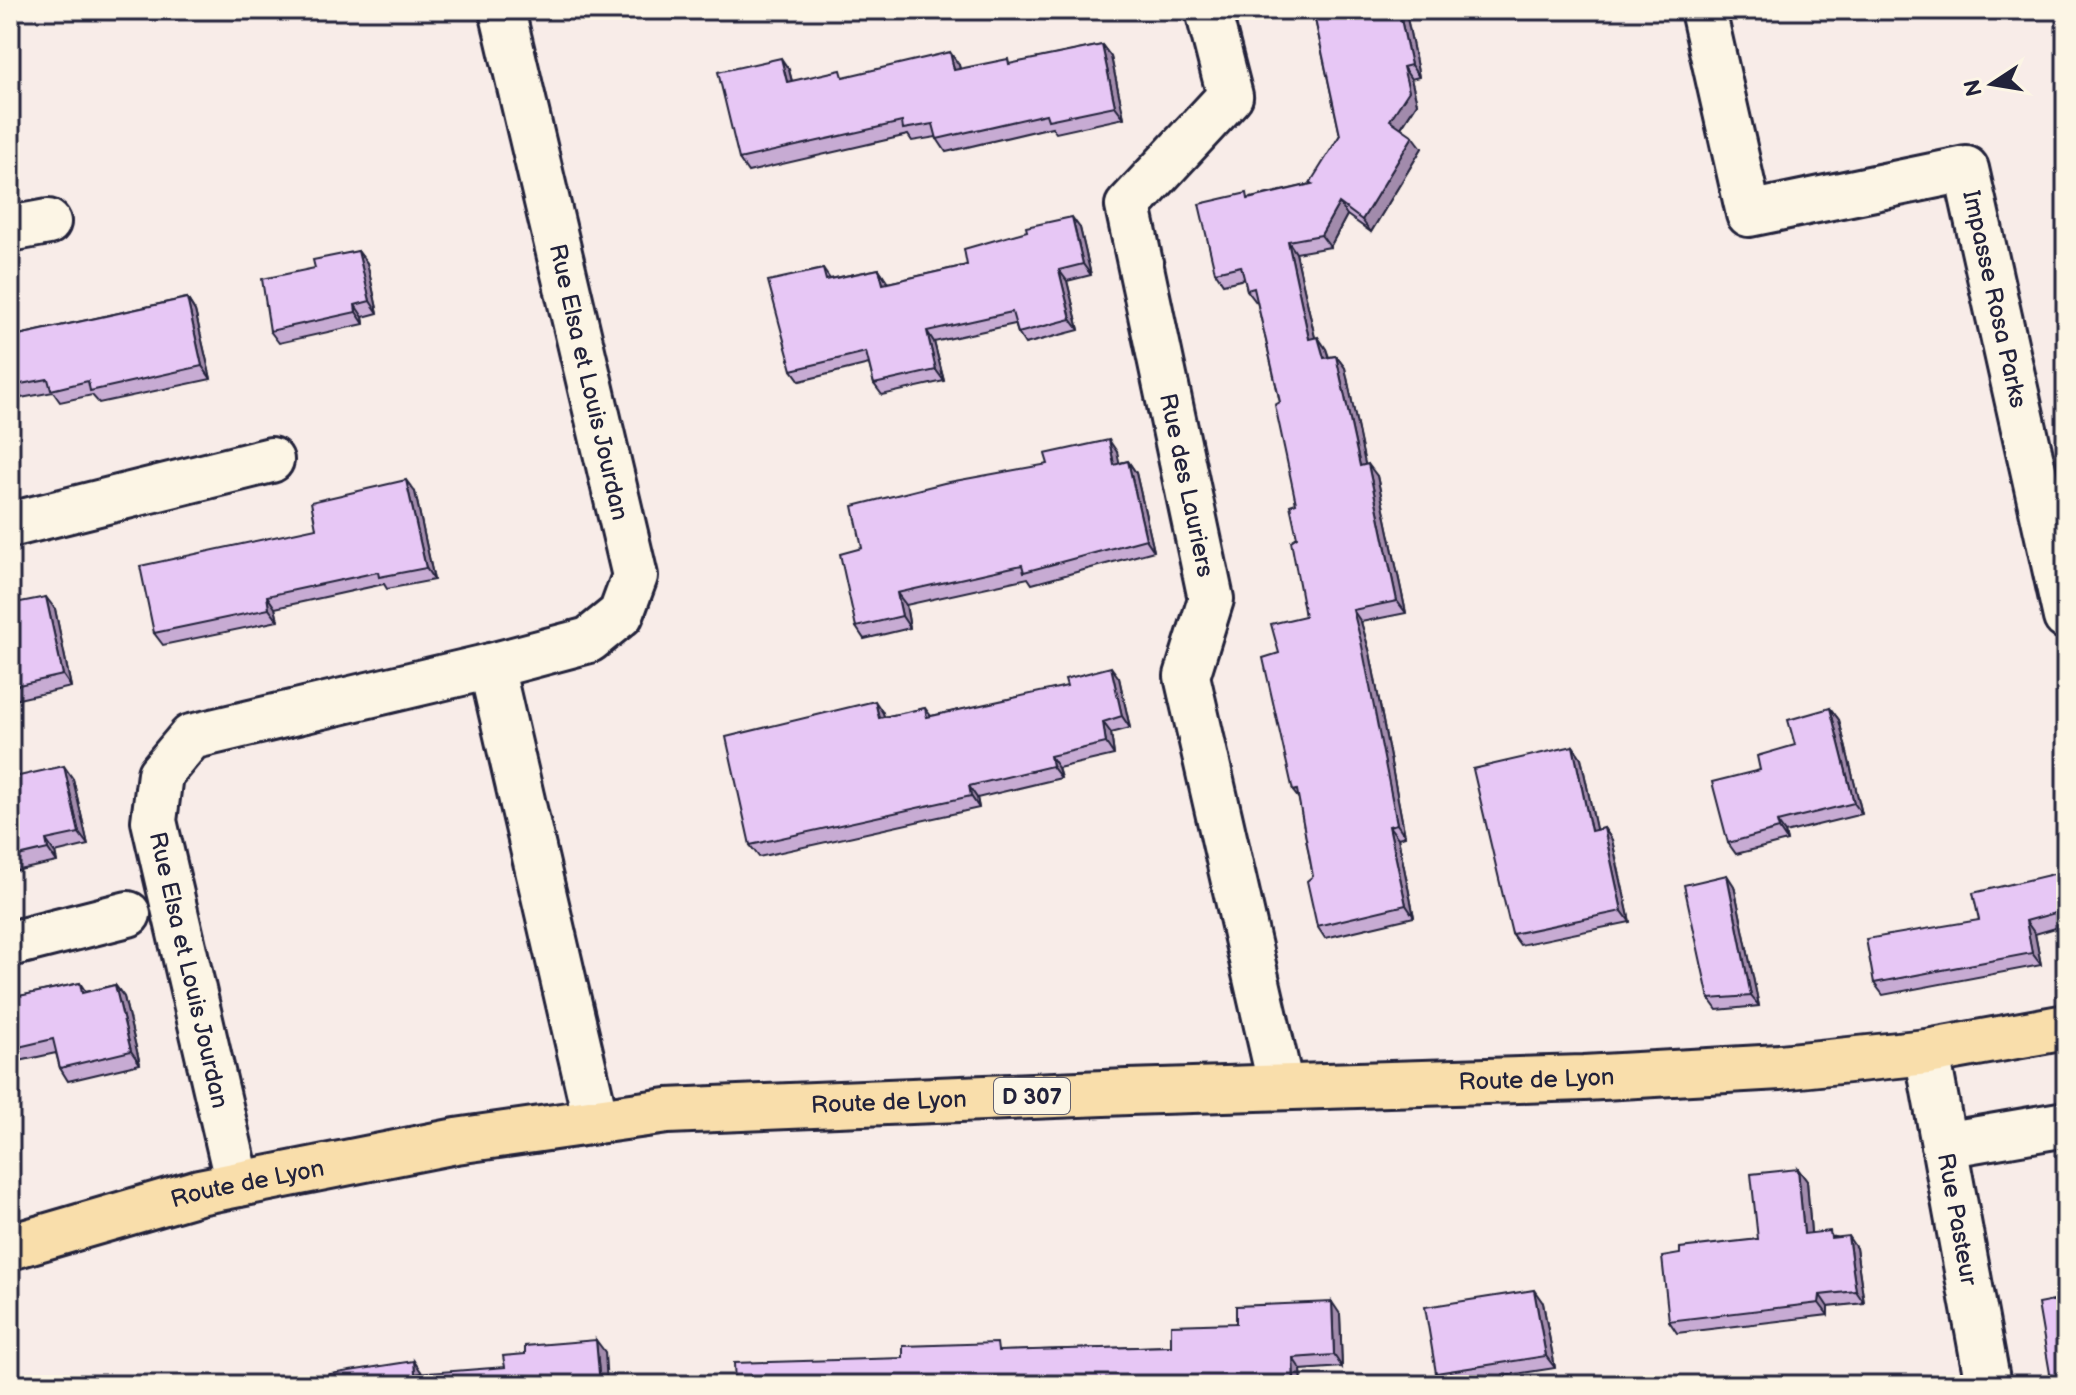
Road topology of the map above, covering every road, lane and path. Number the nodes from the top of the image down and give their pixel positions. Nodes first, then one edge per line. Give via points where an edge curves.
1 (502, 10) edge
2 (1208, 10) edge
3 (1703, 10) edge
4 (271, 460) dead end
5 (10, 525) edge
6 (2066, 617) edge
7 (491, 666) junction
8 (128, 914) dead end
9 (10, 944) edge
10 (2066, 1027) edge
11 (1927, 1052) junction
12 (1281, 1087) junction
13 (596, 1121) junction
14 (2066, 1124) edge
15 (1944, 1145) junction
16 (238, 1184) junction
17 (10, 1247) edge
18 (1988, 1385) edge

1 - 7 street, Rue Elsa et Louis Jourdan via 635,576 621,614 589,640
2 - 12 street, Rue des Lauriers via 1230,96 1128,206 1211,599 1187,676
3 - 6 street, Impasse Rosa Parks via 1749,214 1966,169
4 - 5 street
7 - 13 street
7 - 16 street, Rue Elsa et Louis Jourdan via 191,737 160,774 154,821
8 - 9 street
10 - 11 main road, Route de Lyon / D 307
11 - 12 main road, Route de Lyon / D 307 via 1584,1078
11 - 15 street, Rue Pasteur
12 - 13 main road, Route de Lyon / D 307 via 683,1110
13 - 16 main road, Route de Lyon / D 307 via 456,1141
14 - 15 street
15 - 18 street, Rue Pasteur
16 - 17 main road, Route de Lyon / D 307

